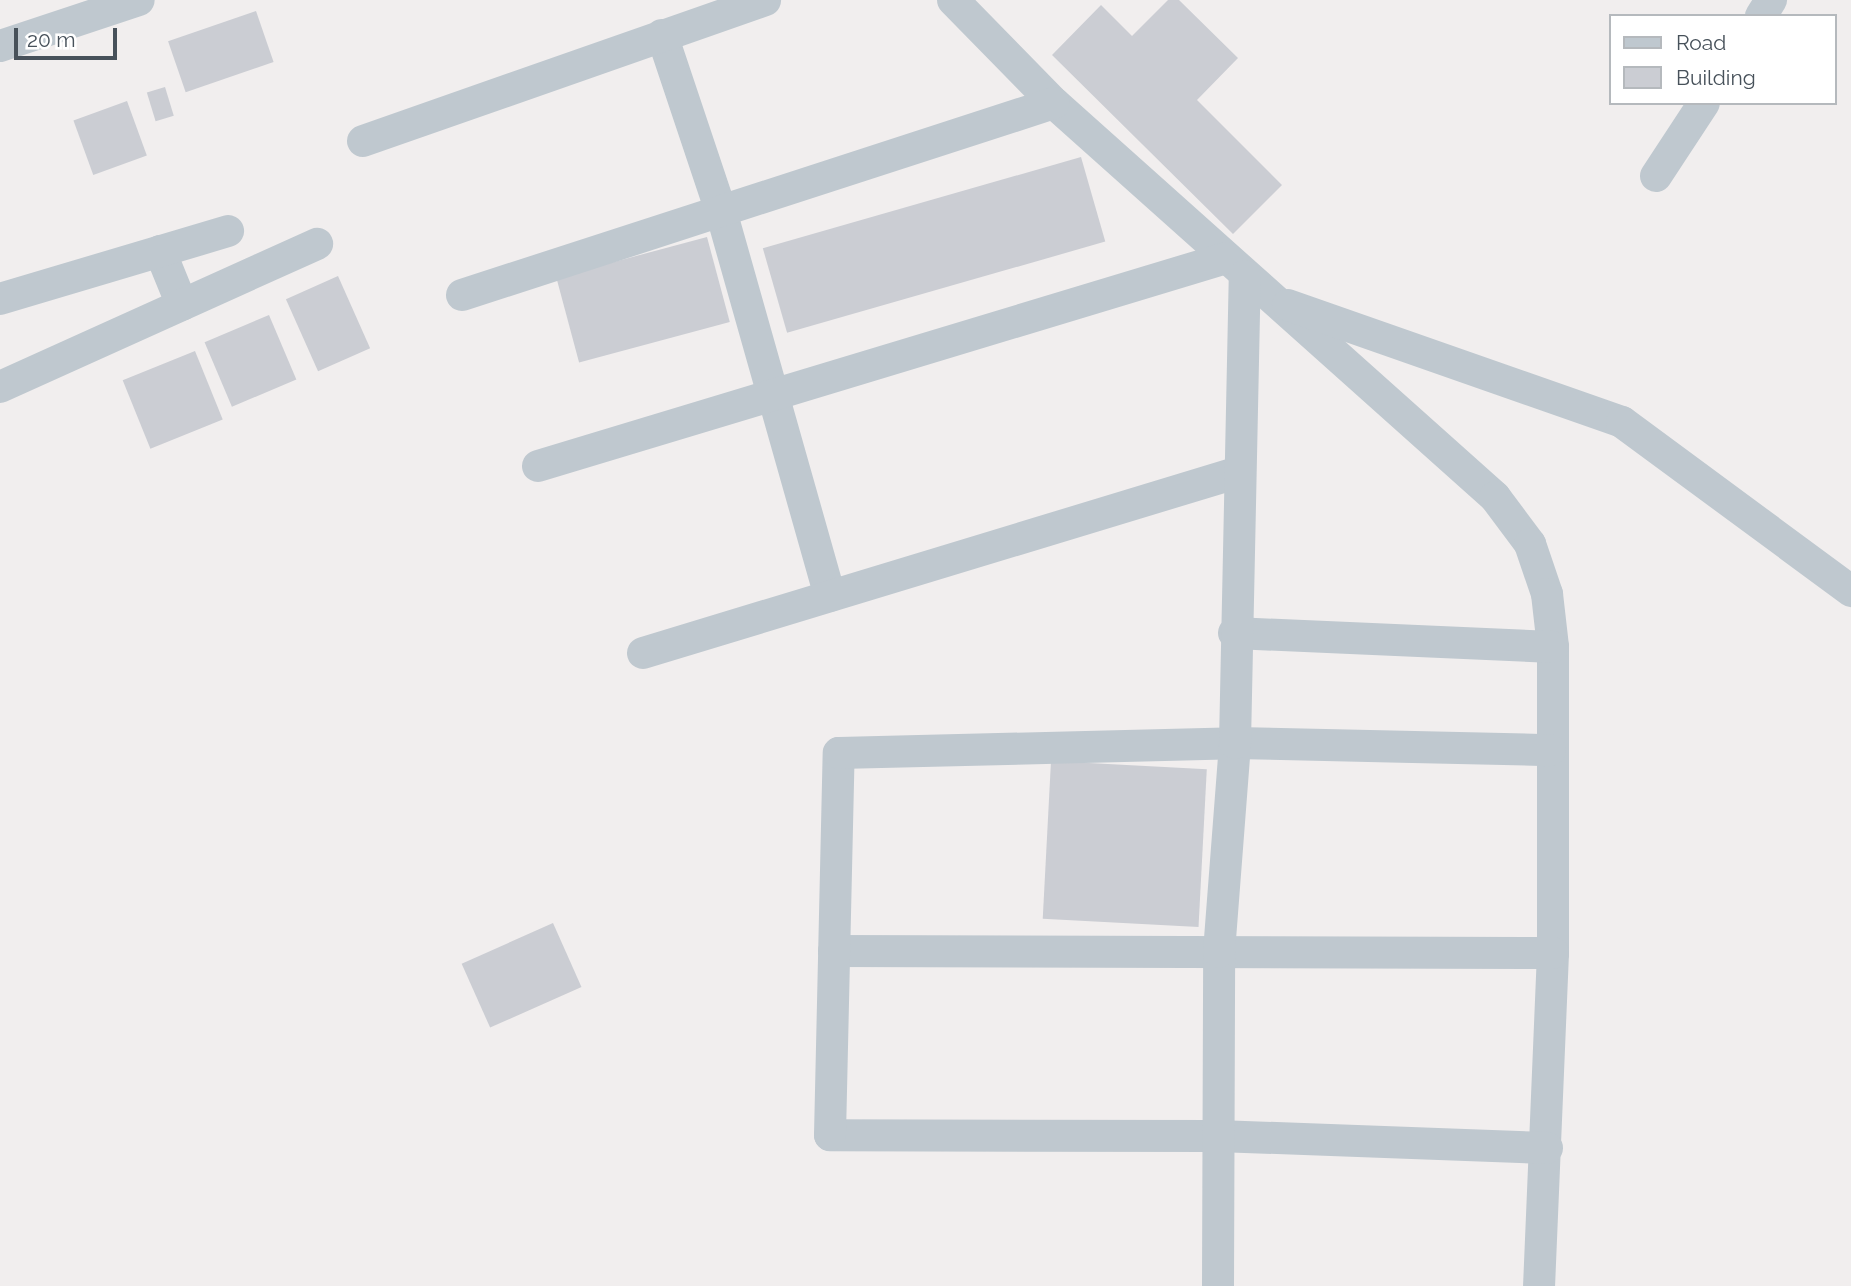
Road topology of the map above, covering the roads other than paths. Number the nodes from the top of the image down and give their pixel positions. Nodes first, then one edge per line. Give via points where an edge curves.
1 (139, 0) edge
2 (765, 0) edge
3 (957, 1) edge
4 (662, 35) junction
5 (0, 46) edge
6 (1054, 103) junction
7 (1703, 105) edge
8 (363, 142) dead end
9 (1657, 176) dead end
10 (721, 211) junction
11 (228, 231) dead end
12 (317, 244) dead end
13 (160, 251) junction
14 (1235, 267) junction
15 (462, 295) dead end
16 (0, 299) edge
17 (1272, 300) junction
18 (182, 305) junction
19 (0, 387) edge
20 (776, 395) junction
21 (538, 466) dead end
22 (1236, 473) junction
23 (1851, 591) edge
24 (830, 596) junction
25 (1234, 633) junction
26 (1553, 647) junction
27 (643, 653) dead end
28 (1235, 743) junction
29 (1550, 750) junction
30 (834, 951) junction
31 (1219, 952) junction
32 (1553, 953) junction
33 (1217, 1136) junction
34 (1547, 1148) junction
35 (1218, 1286) edge
36 (1539, 1286) edge

1 - 5 street
2 - 4 street
3 - 6 street
4 - 8 street
4 - 10 street
6 - 10 street
6 - 14 street
7 - 9 street
10 - 15 street
10 - 20 street
11 - 13 street
12 - 18 street
13 - 16 street
13 - 18 street
14 - 17 street
14 - 20 street
14 - 22 street
17 - 23 street via 1622,422
17 - 26 street via 1513,519 1540,567
18 - 19 street
20 - 21 street
20 - 24 street
22 - 24 street
22 - 25 street
24 - 27 street
25 - 26 street
25 - 28 street
26 - 29 street
28 - 29 street
28 - 30 street via 839,753
28 - 31 street
29 - 32 street
30 - 31 street
30 - 33 street via 830,1135
31 - 32 street
31 - 33 street
32 - 34 street
33 - 34 street
33 - 35 street
34 - 36 street

